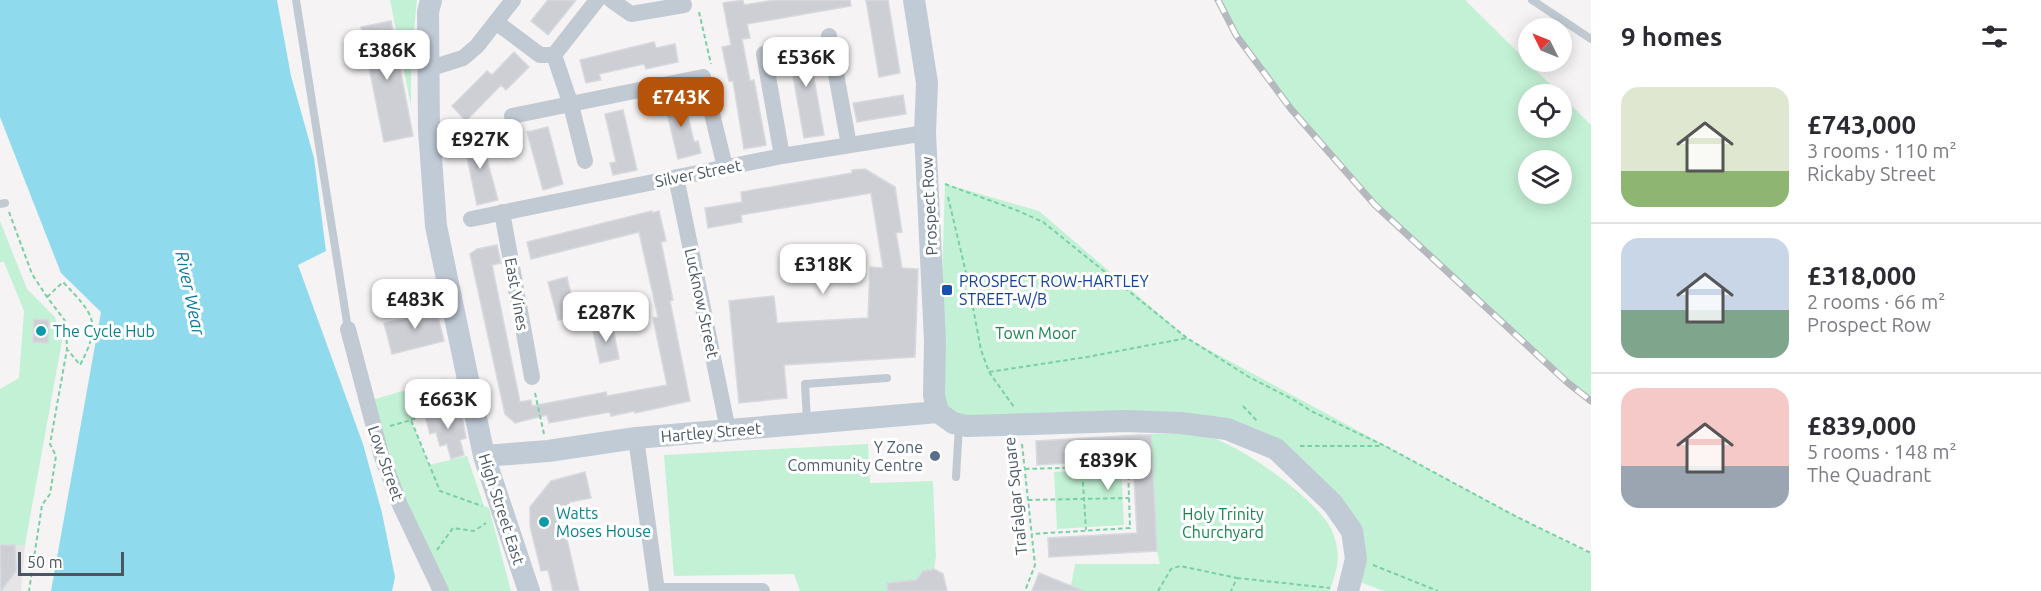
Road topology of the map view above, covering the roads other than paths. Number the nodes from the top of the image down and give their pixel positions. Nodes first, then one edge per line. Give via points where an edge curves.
1 (296, 0) edge
2 (513, 0) edge
3 (597, 0) edge
4 (610, 0) edge
5 (914, 0) edge
6 (1532, 0) edge
7 (429, 4) edge
8 (684, 5) road end
9 (496, 22) junction
10 (829, 36) dead end
11 (1591, 39) edge
12 (764, 54) dead end
13 (554, 55) junction
14 (428, 69) junction
15 (571, 105) junction
16 (512, 116) dead end
17 (925, 133) junction
18 (849, 145) junction
19 (782, 156) junction
20 (585, 161) dead end
21 (725, 167) junction
22 (676, 177) junction
23 (502, 212) junction
24 (471, 219) dead end
25 (348, 329) joint
26 (532, 377) road end
27 (887, 378) dead end
28 (938, 412) junction
29 (808, 423) junction
30 (960, 425) junction
31 (728, 430) junction
32 (636, 438) junction
33 (484, 456) junction
34 (956, 477) dead end
35 (441, 591) edge
36 (529, 591) edge
37 (659, 591) edge
38 (762, 591) edge
39 (1348, 591) edge

1 - 25 lane
2 - 9 street
3 - 13 street
4 - 8 street via 630,14
5 - 17 street, Prospect Row via 927,83
6 - 11 lane
7 - 14 street, High Street East
9 - 13 street via 540,55
9 - 14 street via 463,58
10 - 18 street
12 - 19 street
13 - 15 street
14 - 33 street, High Street East via 436,226
15 - 16 street
15 - 20 street
15 - 21 street via 704,77
17 - 18 street, Silver Street
17 - 28 street, Prospect Row via 934,395
18 - 19 street, Silver Street
19 - 21 street, Silver Street
21 - 22 street, Silver Street
22 - 23 street, Silver Street
22 - 31 street, Lucknow Street
23 - 24 street, Silver Street
23 - 26 street, East Vines
25 - 35 street, Low Street via 374,431 400,505
27 - 29 lane via 805,384
28 - 29 street, Hartley Street
28 - 30 street
29 - 31 street, Hartley Street
30 - 34 lane
30 - 39 street via 1181,423 1227,429 1276,449 1333,504 1352,531 1356,559
31 - 32 street, Hartley Street
32 - 33 street, Hartley Street via 548,452
32 - 37 street
33 - 36 street, High Street East
37 - 38 street

